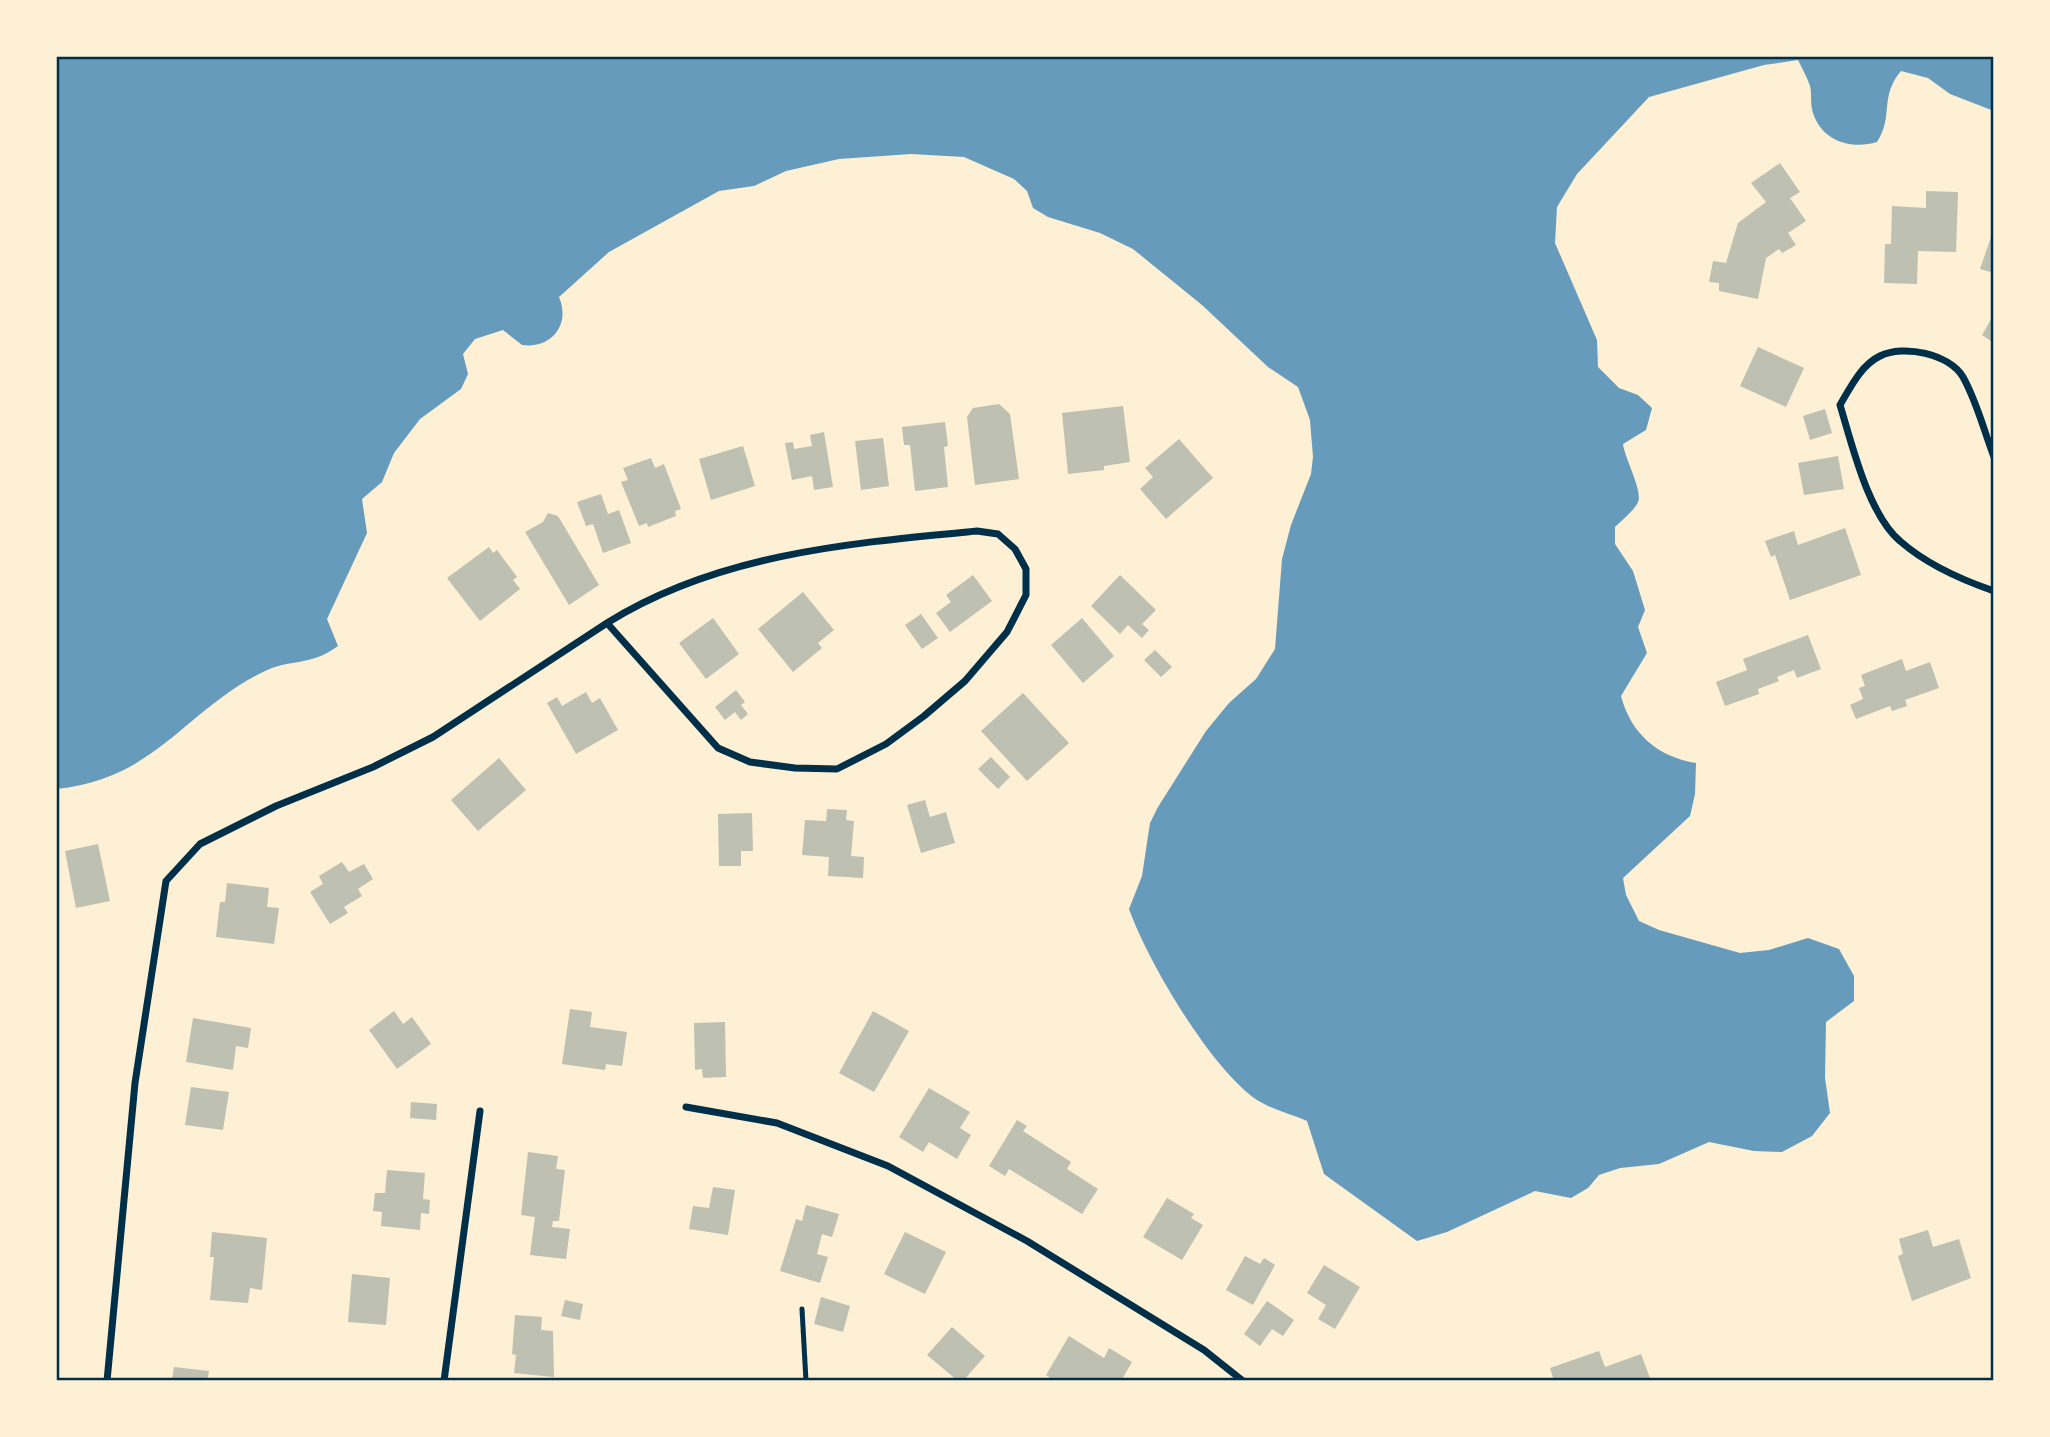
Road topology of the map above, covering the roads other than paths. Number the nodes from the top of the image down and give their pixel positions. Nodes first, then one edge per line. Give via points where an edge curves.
1 (1994, 457) edge
2 (1994, 592) edge
3 (607, 623) junction
4 (686, 1107) dead end
5 (480, 1111) dead end
6 (802, 1309) dead end
7 (107, 1381) edge
8 (444, 1381) edge
9 (806, 1381) edge
10 (1243, 1381) edge

1 - 2 street via 1962,375 1943,359 1908,351 1881,355 1858,375 1840,405 1870,498 1898,540 1942,569
3 - 3 street via 687,581 750,561 887,540 977,531 998,534 1015,549 1026,569 1026,595 1007,632 965,681 886,744 837,769 750,762 718,748
3 - 7 street via 433,737 200,844 166,881 135,1083
4 - 10 street via 777,1123 888,1166 1050,1256 1205,1350
5 - 8 street
6 - 9 lane

